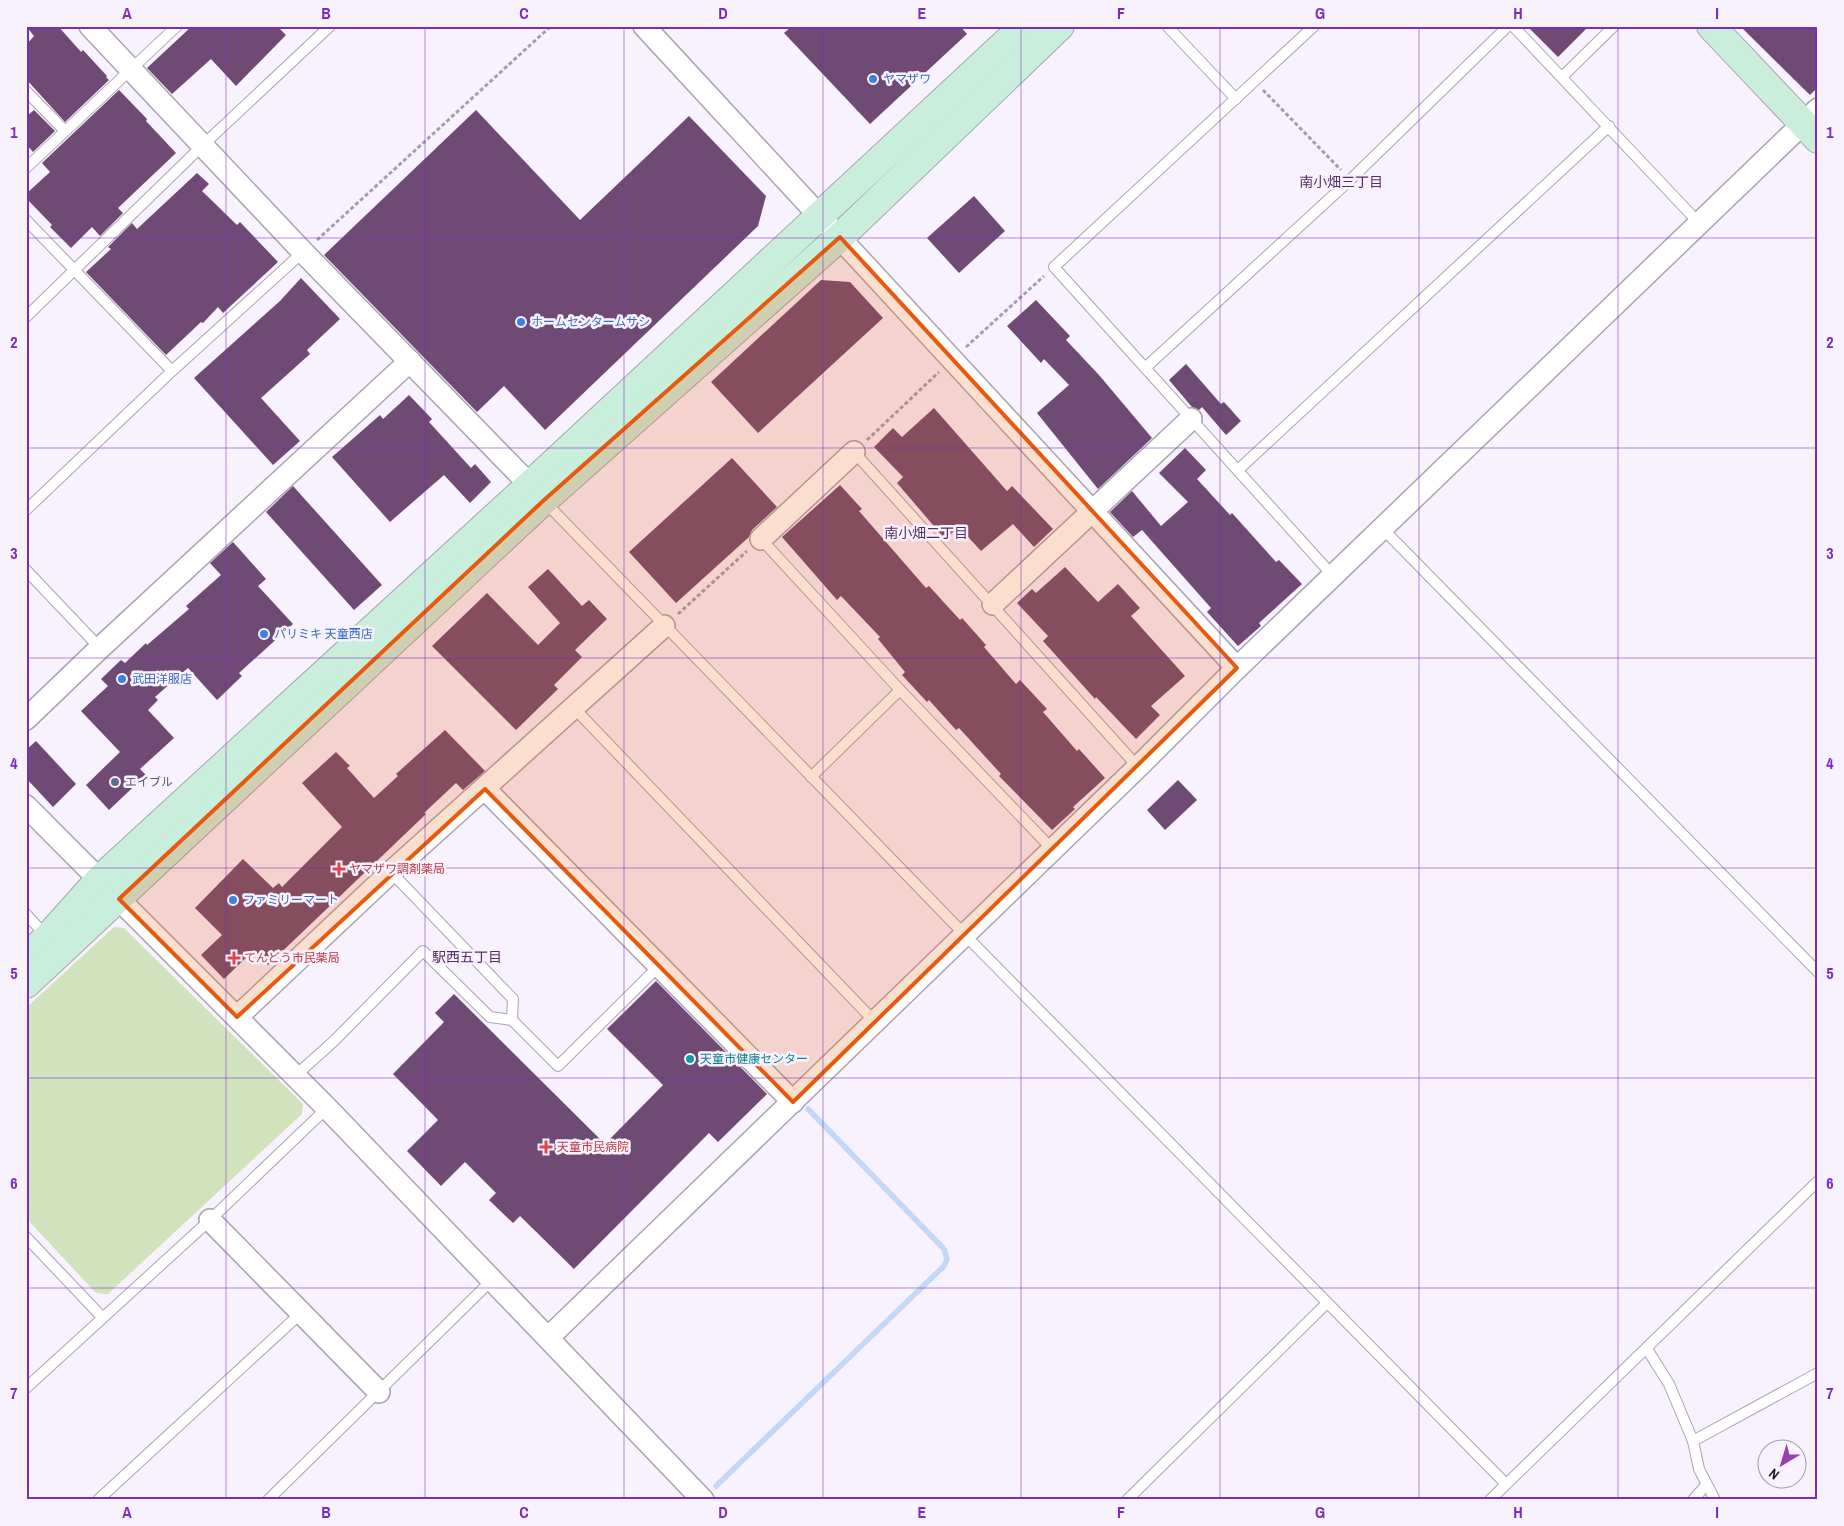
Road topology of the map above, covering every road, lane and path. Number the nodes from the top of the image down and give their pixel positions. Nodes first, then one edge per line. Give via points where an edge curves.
1 (90, 26) edge
2 (177, 26) edge
3 (330, 26) edge
4 (551, 26) edge
5 (644, 26) edge
6 (1024, 26) edge
7 (1060, 26) edge
8 (1166, 26) edge
9 (1314, 26) edge
10 (1508, 26) edge
11 (1513, 26) edge
12 (1614, 26) edge
13 (1710, 26) edge
14 (132, 69) junction
15 (1562, 77) junction
16 (1254, 81) junction
17 (26, 91) edge
18 (1236, 99) junction
19 (1813, 124) edge
20 (1610, 126) junction
21 (65, 131) junction
22 (202, 146) junction
23 (26, 168) edge
24 (1350, 180) junction
25 (820, 216) junction
26 (26, 220) edge
27 (1698, 222) junction
28 (840, 237) junction
29 (303, 252) junction
30 (1054, 267) junction
31 (74, 269) junction
32 (26, 316) edge
33 (953, 360) junction
34 (410, 361) junction
35 (1145, 368) junction
36 (172, 371) junction
37 (1191, 419) junction
38 (854, 452) junction
39 (1238, 470) junction
40 (537, 493) junction
41 (26, 510) edge
42 (1093, 511) junction
43 (1383, 529) junction
44 (761, 539) junction
45 (26, 570) edge
46 (1334, 577) junction
47 (993, 604) junction
48 (664, 626) junction
49 (100, 648) junction
50 (1237, 668) junction
51 (900, 690) junction
52 (574, 708) junction
53 (26, 719) edge
54 (1138, 767) junction
55 (811, 777) junction
56 (485, 789) junction
57 (26, 806) edge
58 (1053, 850) junction
59 (391, 872) junction
60 (99, 880) junction
61 (119, 899) junction
62 (26, 914) edge
63 (965, 935) junction
64 (48, 937) junction
65 (26, 957) edge
66 (659, 966) junction
67 (1818, 972) edge
68 (26, 984) edge
69 (237, 1017) junction
70 (512, 1020) junction
71 (874, 1020) junction
72 (295, 1076) junction
73 (793, 1102) junction
74 (327, 1108) junction
75 (1818, 1181) edge
76 (210, 1220) junction
77 (26, 1238) edge
78 (493, 1279) junction
79 (1327, 1303) junction
80 (301, 1313) junction
81 (102, 1317) junction
82 (548, 1337) junction
83 (1647, 1349) junction
84 (1818, 1373) edge
85 (26, 1388) edge
86 (379, 1392) junction
87 (1693, 1441) junction
88 (1506, 1484) junction
89 (1706, 1485) junction
90 (98, 1500) edge
91 (268, 1500) edge
92 (704, 1500) edge
93 (1127, 1500) edge
94 (1490, 1500) edge
95 (1693, 1500) edge
96 (1715, 1500) edge

1 - 14 street
2 - 14 lane
3 - 22 lane
4 - 29 path
5 - 25 street
6 - 25 street
7 - 28 street
8 - 18 lane
9 - 16 lane
10 - 24 lane
11 - 15 lane
12 - 15 lane
13 - 19 street
14 - 21 lane
14 - 22 street
15 - 20 lane
16 - 18 lane
16 - 24 path
17 - 21 lane
18 - 30 lane
19 - 27 street
20 - 27 lane
20 - 39 lane
21 - 23 lane
22 - 29 street
22 - 31 lane
24 - 35 lane
25 - 28 street
25 - 40 street
26 - 31 lane
27 - 43 street
28 - 33 street
28 - 40 street
29 - 34 street
29 - 36 lane
30 - 33 path
30 - 35 lane
31 - 32 lane
31 - 36 lane
33 - 38 path
33 - 42 street
34 - 40 street
34 - 49 street
35 - 37 lane
36 - 41 lane
37 - 39 lane
37 - 42 street
38 - 44 street
38 - 47 lane
39 - 46 lane
40 - 48 lane
40 - 60 street
40 - 61 street
42 - 47 street
42 - 50 street
43 - 46 street
43 - 67 lane
44 - 48 path
44 - 51 lane
45 - 49 lane
46 - 50 street
47 - 54 lane
48 - 52 street
48 - 55 lane
49 - 53 street
50 - 54 street
51 - 55 lane
51 - 58 lane
52 - 56 street
52 - 71 lane
54 - 58 street
55 - 63 lane
56 - 59 street
56 - 66 street
57 - 60 street
58 - 63 street
59 - 69 street
59 - 70 lane via 513,999
60 - 61 street
60 - 64 street
61 - 68 street
61 - 69 street
62 - 64 lane
63 - 71 street
63 - 79 lane
64 - 65 street
66 - 70 lane via 558,1066
66 - 73 street
69 - 72 street
70 - 72 lane via 490,1017 423,951
71 - 73 street
72 - 74 street
73 - 82 street
74 - 76 lane
74 - 78 street
75 - 83 lane
76 - 80 street
76 - 81 lane
77 - 81 lane
78 - 82 street
78 - 86 lane
79 - 88 lane
79 - 93 lane
80 - 86 street
80 - 90 lane
81 - 85 lane
82 - 92 street
83 - 87 lane via 1669,1384
83 - 88 lane
84 - 87 lane
86 - 91 lane
87 - 89 lane
88 - 94 lane
89 - 95 lane
89 - 96 lane

